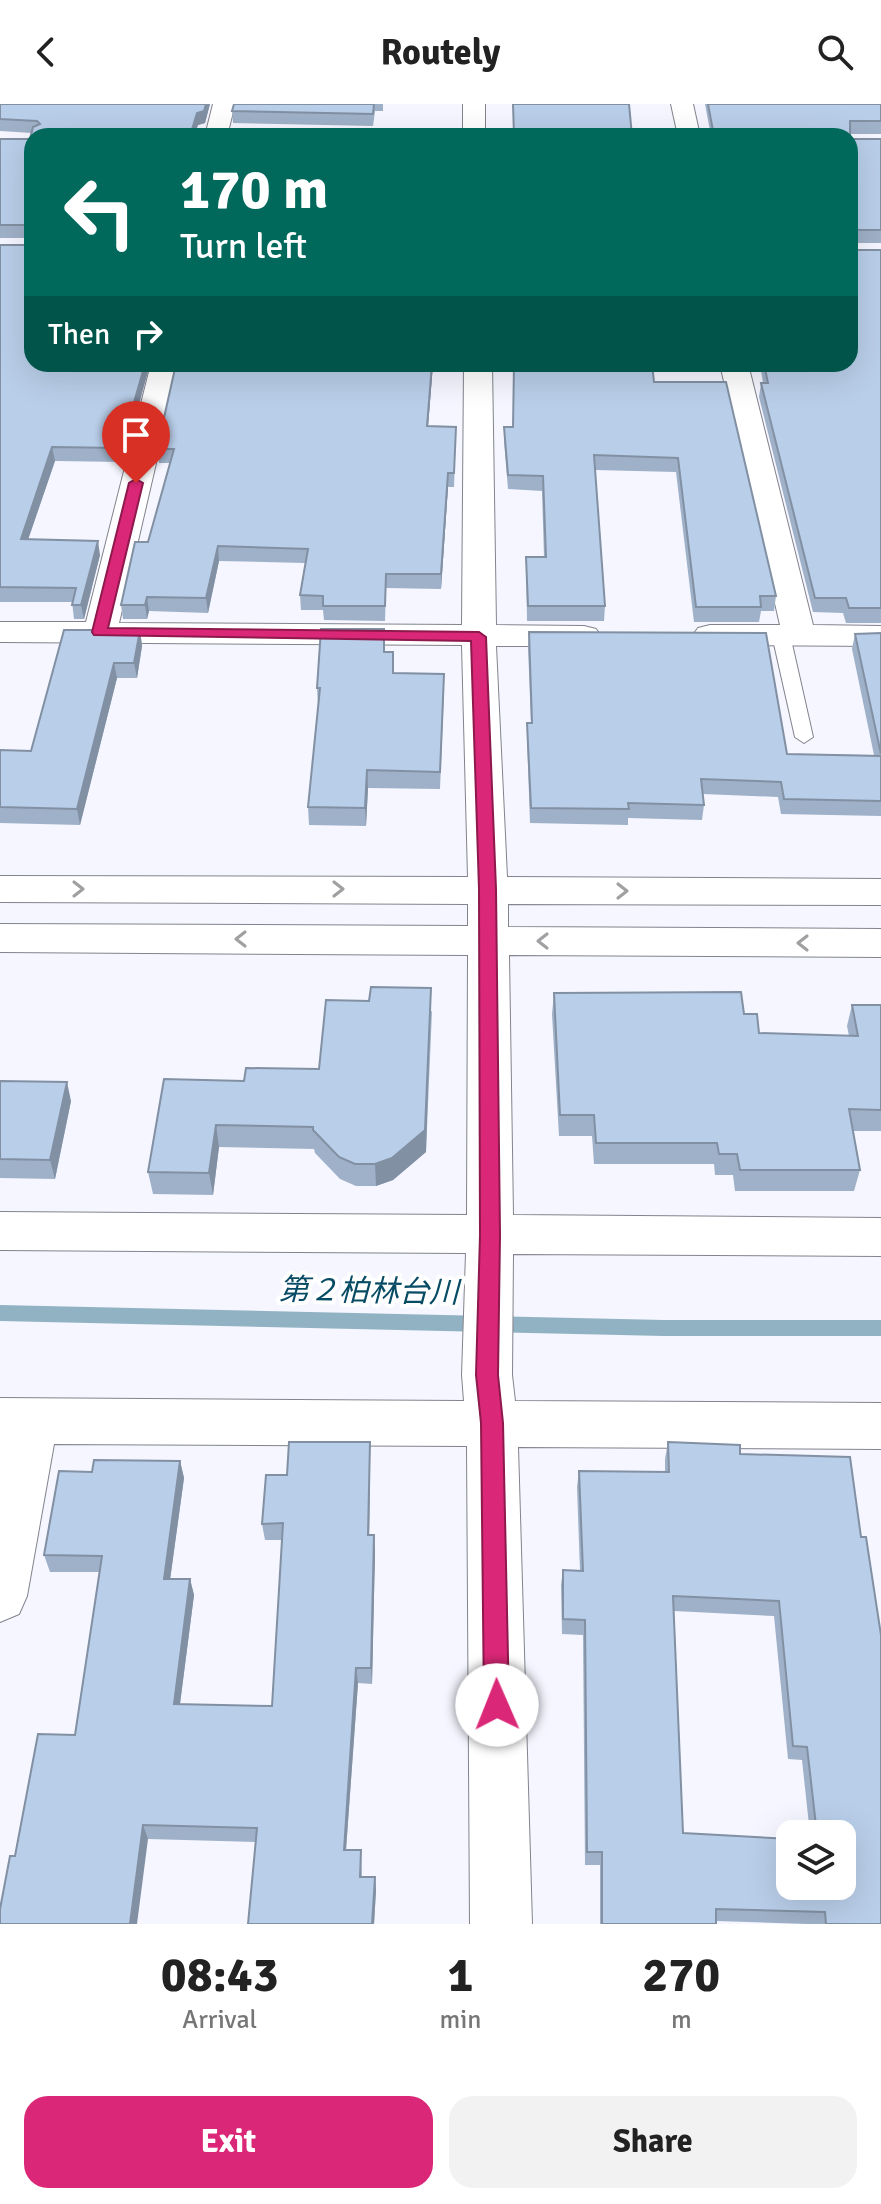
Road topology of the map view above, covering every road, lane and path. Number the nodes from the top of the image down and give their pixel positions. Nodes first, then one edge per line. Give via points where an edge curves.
1 (224, 104) edge
2 (474, 104) edge
3 (682, 104) edge
4 (218, 128) edge
5 (474, 128) edge
6 (687, 128) edge
7 (163, 372) edge
8 (478, 372) edge
9 (736, 372) edge
10 (0, 632) edge
11 (100, 632) junction
12 (686, 635) edge
13 (790, 635) junction
14 (622, 636) edge
15 (881, 636) edge
16 (479, 637) junction
17 (804, 737) dead end
18 (0, 889) edge
19 (488, 889) junction
20 (881, 892) edge
21 (0, 938) edge
22 (487, 941) junction
23 (881, 943) edge
24 (0, 1231) edge
25 (881, 1237) edge
26 (489, 1257) junction
27 (489, 1399) junction
28 (16, 1421) edge
29 (881, 1426) edge
30 (0, 1596) edge
31 (501, 1924) edge

1 - 4 street
2 - 5 street
3 - 6 street
7 - 11 street
8 - 16 street
9 - 13 street
10 - 11 street
11 - 16 street
12 - 13 street
13 - 15 street
13 - 17 lane
14 - 16 street
16 - 19 street
18 -> 19 street
19 -> 20 street
19 - 22 street
22 -> 21 street
23 -> 22 street
22 - 26 street
24 - 26 street
25 - 26 street
26 - 27 street
27 - 28 street
27 - 29 street
27 - 31 street
28 - 30 street

